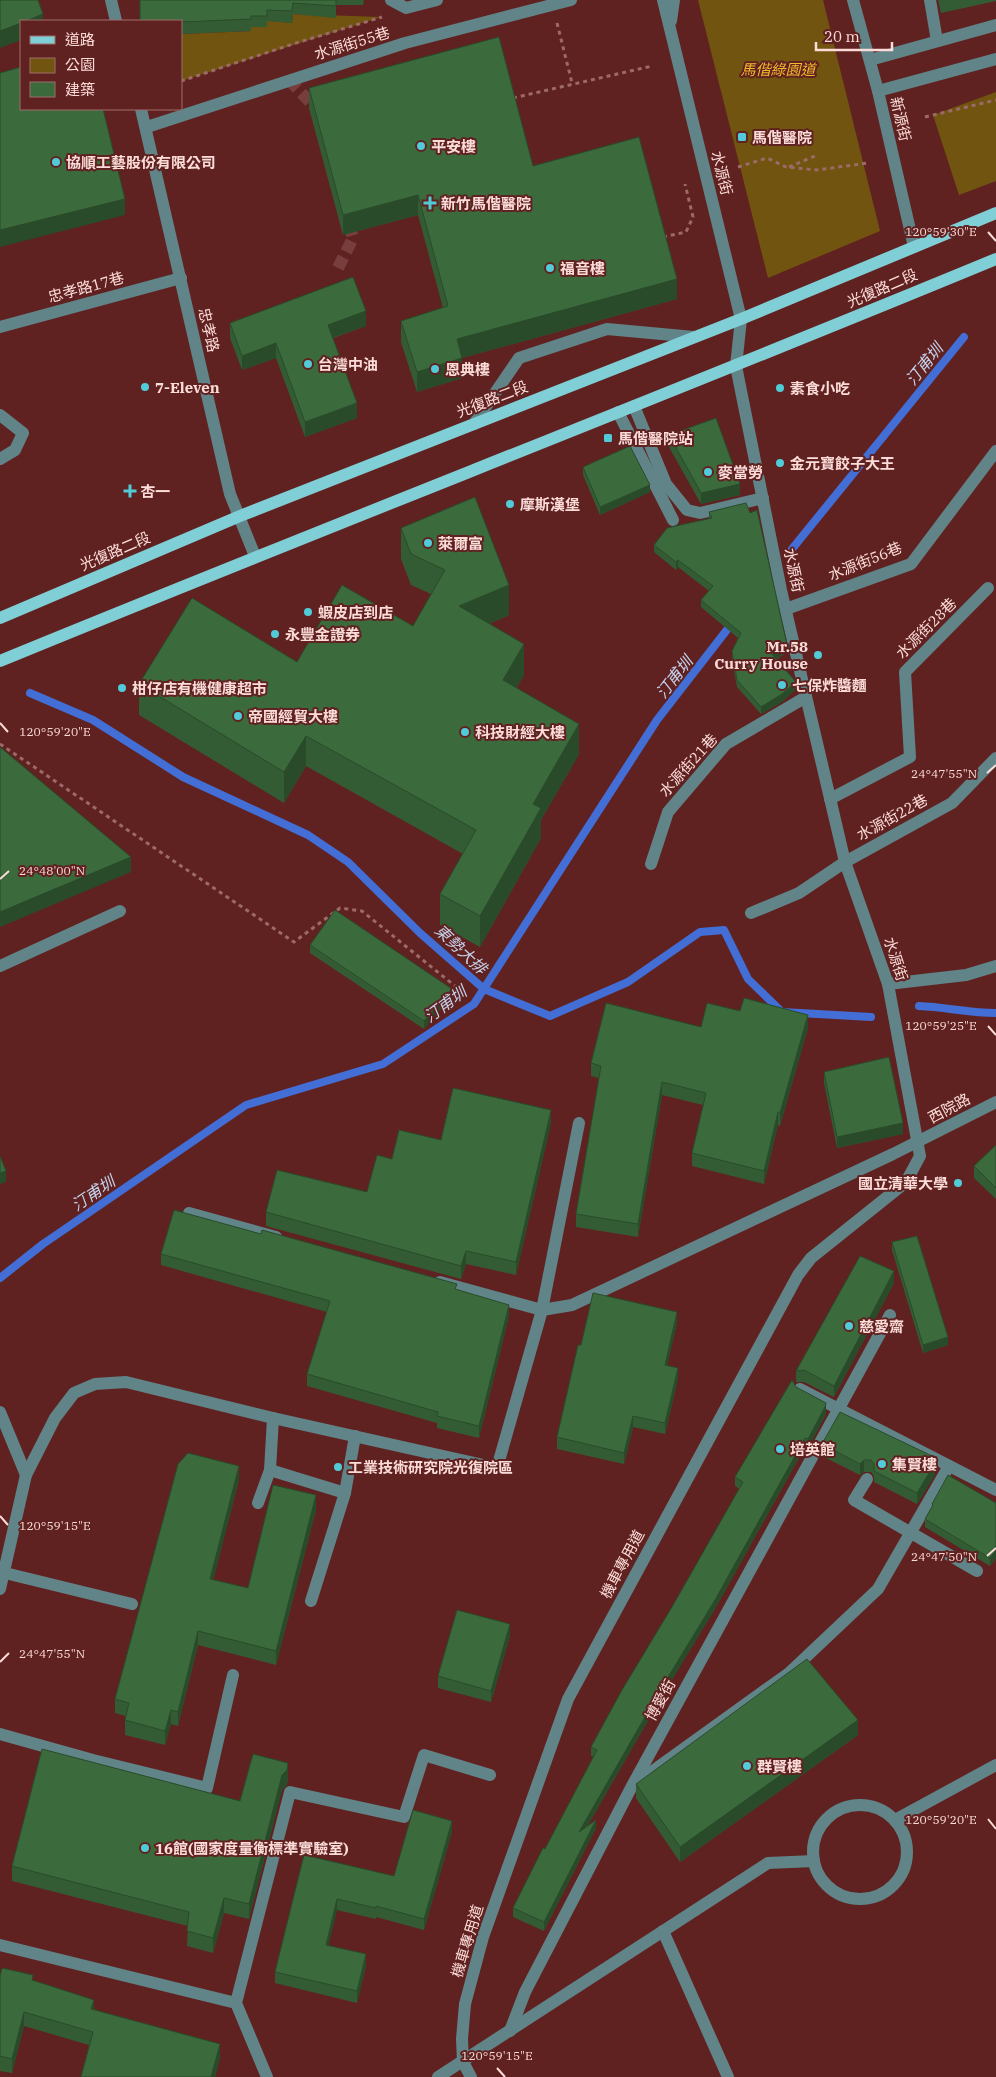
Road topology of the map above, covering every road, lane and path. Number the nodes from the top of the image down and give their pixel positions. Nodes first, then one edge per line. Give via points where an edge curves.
1 (111, 0) edge
2 (391, 0) edge
3 (437, 0) edge
4 (571, 0) edge
5 (663, 0) edge
6 (674, 0) edge
7 (853, 0) edge
8 (930, 0) edge
9 (553, 5) junction
10 (406, 8) junction
11 (116, 20) edge
12 (996, 24) edge
13 (670, 29) junction
14 (937, 41) junction
15 (996, 59) edge
16 (870, 60) junction
17 (652, 66) dead end
18 (182, 81) edge
19 (572, 83) junction
20 (878, 91) junction
21 (510, 99) edge
22 (996, 100) edge
23 (142, 110) edge
24 (925, 117) dead end
25 (147, 127) junction
26 (815, 156) dead end
27 (868, 163) dead end
28 (786, 167) junction
29 (738, 168) dead end
30 (685, 184) dead end
31 (996, 214) edge
32 (660, 238) edge
33 (914, 247) junction
34 (996, 258) edge
35 (181, 278) junction
36 (741, 319) junction
37 (0, 327) edge
38 (694, 337) junction
39 (736, 366) junction
40 (634, 406) junction
41 (618, 412) junction
42 (0, 415) edge
43 (474, 424) junction
44 (996, 452) edge
45 (0, 459) edge
46 (762, 498) junction
47 (240, 516) junction
48 (673, 520) dead end
49 (255, 556) junction
50 (988, 588) dead end
51 (786, 609) junction
52 (0, 618) edge
53 (0, 661) edge
54 (806, 697) junction
55 (0, 744) edge
56 (996, 758) edge
57 (830, 799) junction
58 (845, 862) junction
59 (651, 864) dead end
60 (120, 911) dead end
61 (751, 913) dead end
62 (0, 966) edge
63 (996, 966) edge
64 (888, 984) junction
65 (460, 990) dead end
66 (996, 1102) edge
67 (579, 1123) dead end
68 (917, 1143) junction
69 (190, 1214) edge
70 (285, 1239) edge
71 (427, 1278) edge
72 (542, 1310) junction
73 (890, 1315) dead end
74 (800, 1389) edge
75 (839, 1409) junction
76 (0, 1412) edge
77 (273, 1418) junction
78 (355, 1436) junction
79 (948, 1466) junction
80 (270, 1470) junction
81 (26, 1476) junction
82 (867, 1479) edge
83 (996, 1490) edge
84 (345, 1493) junction
85 (258, 1503) dead end
86 (911, 1532) junction
87 (977, 1571) dead end
88 (5, 1573) junction
89 (0, 1589) edge
90 (311, 1601) dead end
91 (132, 1604) dead end
92 (233, 1675) dead end
93 (0, 1734) edge
94 (996, 1765) edge
95 (490, 1775) dead end
96 (632, 1786) junction
97 (895, 1820) junction
98 (814, 1861) junction
99 (663, 1931) junction
100 (0, 1945) edge
101 (236, 2003) junction
102 (510, 2031) junction
103 (463, 2062) junction
104 (267, 2077) edge
105 (438, 2077) edge
106 (471, 2077) edge
107 (728, 2077) edge

1 - 11 street
2 - 10 street, 水源街55巷
3 - 10 street
4 - 9 street, 水源街55巷
5 - 13 street, 水源街
6 - 13 street
7 - 16 street, 新源街
8 - 14 street
9 - 19 path
9 - 25 street, 水源街55巷 via 405,44
10 - 18 path
12 - 14 street
13 - 36 street, 水源街
14 - 16 street
15 - 20 street
16 - 20 street, 新源街
17 - 19 path
19 - 21 path
20 - 33 street, 新源街
22 - 24 path
23 - 25 street, 忠孝路
25 - 35 street, 忠孝路
26 - 28 path
27 - 28 path via 817,170
28 - 29 path via 766,158
30 - 32 path via 693,217 686,232
31 - 33 main road, 光復路二段
33 - 36 main road, 光復路二段
34 - 39 main road, 光復路二段
35 - 37 street, 忠孝路17巷
35 - 47 street, 忠孝路 via 230,494
36 - 38 main road, 光復路二段
36 - 39 street, 水源街
38 - 43 main road, 光復路二段
38 - 43 street via 607,329 520,358
39 - 40 main road, 光復路二段
39 - 46 street, 水源街
40 - 41 main road, 光復路二段
40 - 46 street via 666,484 687,510 700,513
41 - 48 street
41 - 49 main road, 光復路二段
42 - 45 street via 23,434 15,450
43 - 47 main road, 光復路二段
44 - 51 street, 水源街56巷 via 911,564
46 - 51 street, 水源街
47 - 49 street, 忠孝路
47 - 52 main road, 光復路二段
49 - 53 main road, 光復路二段
50 - 57 street, 水源街28巷 via 905,672 910,757
51 - 54 street, 水源街
54 - 57 street, 水源街
54 - 59 street, 水源街21巷 via 726,744 668,812
55 - 65 path via 294,942 340,908 362,911
56 - 58 street, 水源街22巷 via 952,803
57 - 58 street, 水源街
58 - 61 street, 水源街22巷 via 799,892
58 - 64 street, 水源街
60 - 62 street
63 - 64 street via 966,975
64 - 68 street, 水源街
66 - 68 street, 西院路
67 - 72 street
68 - 72 street, 西院路 via 572,1305
68 - 103 street, 機車專用道 via 920,1156 906,1182 811,1258 798,1275 568,1699 483,1937 465,2004
69 - 70 street
71 - 72 street
72 - 78 street via 497,1468
73 - 75 street, 博愛街
74 - 75 street
75 - 79 street
75 - 96 street, 博愛街
76 - 81 street
77 - 78 street
77 - 80 street
77 - 81 street via 126,1382 95,1384 74,1393 69,1399 55,1418
78 - 84 street
79 - 83 street
79 - 86 street
80 - 84 street
80 - 85 street
81 - 88 street
82 - 86 street via 854,1500
84 - 90 street
86 - 87 street
86 - 96 street via 878,1589 789,1673
88 - 89 street
88 - 91 street
92 - 93 street via 207,1788
94 - 97 street
95 - 101 street via 424,1755 404,1817 290,1792
96 - 102 street, 博愛街 via 525,1992
97 - 98 street via 883,1810 869,1806 854,1805 839,1810 818,1831 813,1846
97 - 98 street via 907,1847 906,1863 900,1878 889,1890 859,1900 843,1896 829,1888 819,1876
98 - 99 street via 768,1863
99 - 102 street
99 - 107 street
100 - 101 street
101 - 104 street
102 - 103 street
103 - 105 street
103 - 106 street

